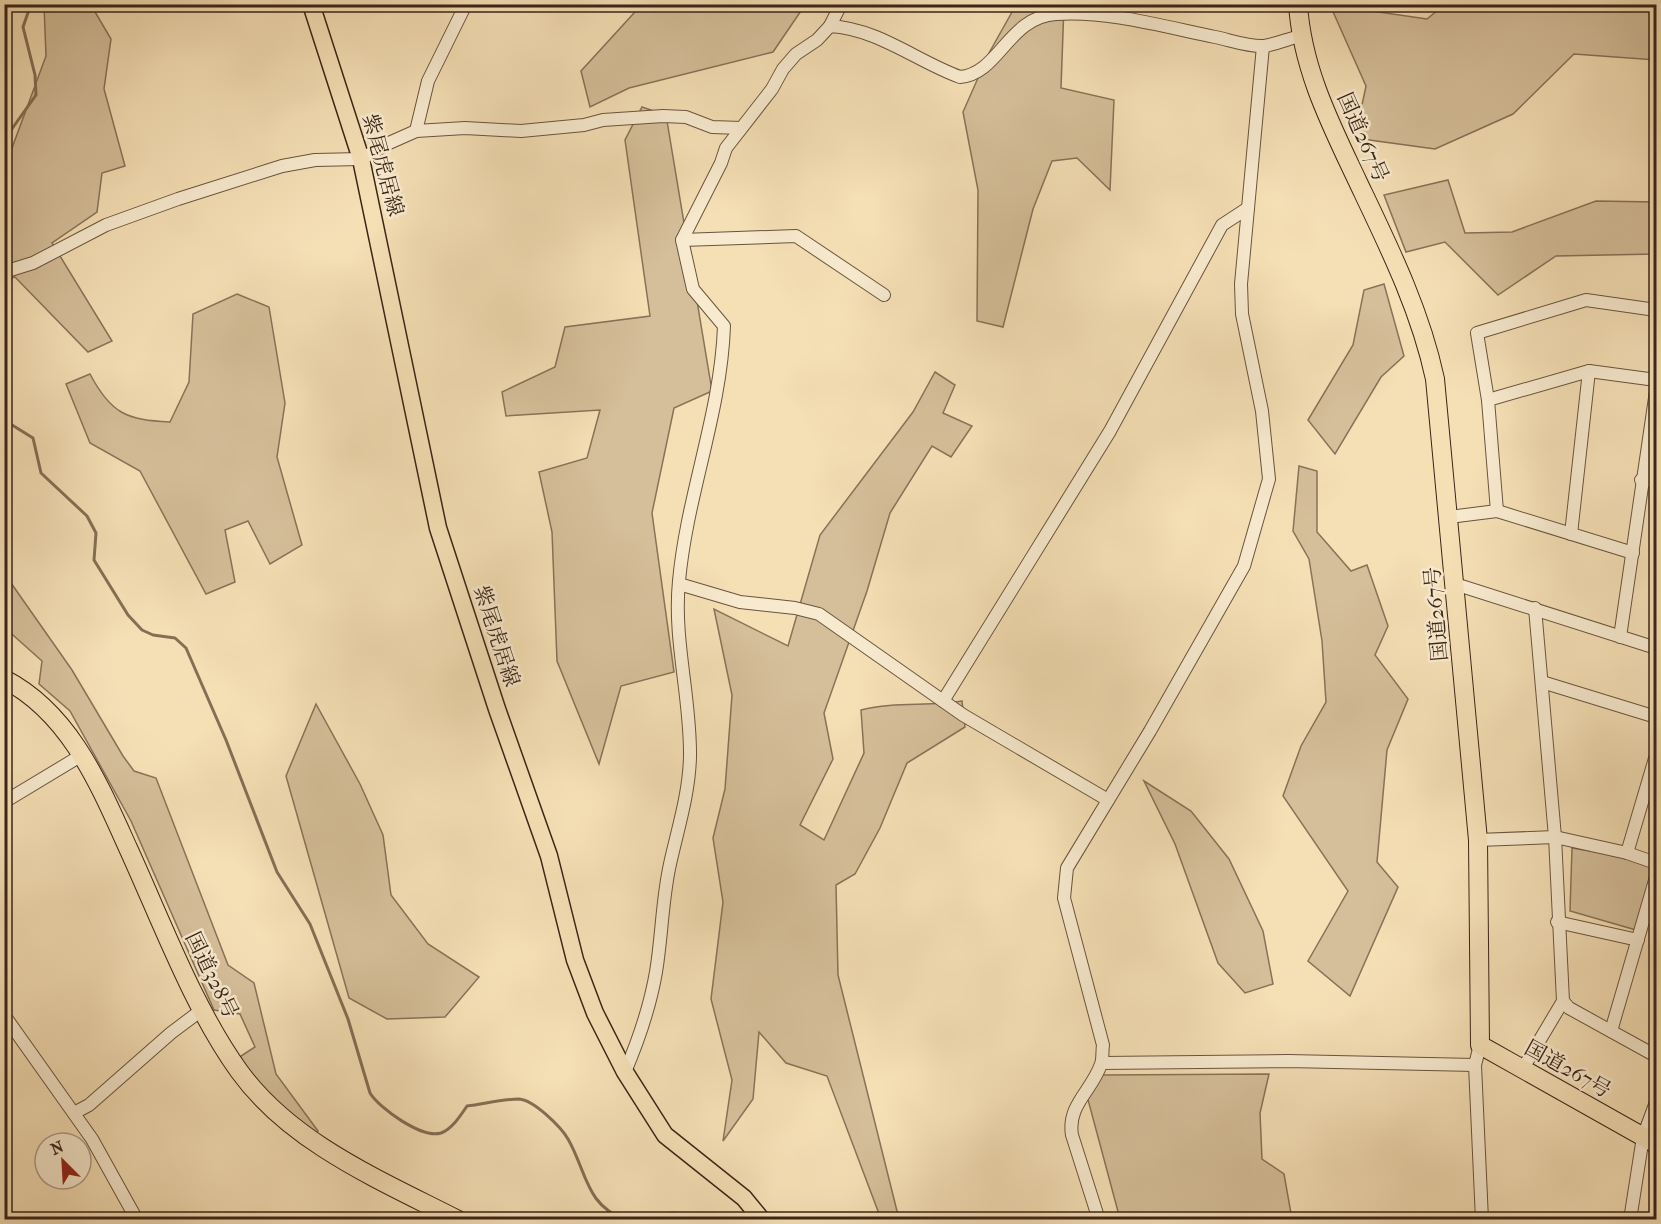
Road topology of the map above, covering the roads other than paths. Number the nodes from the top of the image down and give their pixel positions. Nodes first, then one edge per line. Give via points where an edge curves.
1 (310, 4) edge
2 (466, 4) edge
3 (846, 4) edge
4 (1298, 4) edge
5 (830, 26) junction
6 (1300, 36) junction
7 (1263, 46) junction
8 (741, 128) junction
9 (416, 131) junction
10 (361, 159) junction
11 (1248, 208) junction
12 (682, 240) junction
13 (4, 272) edge
14 (884, 295) dead end
15 (1656, 310) edge
16 (1589, 371) junction
17 (1656, 380) edge
18 (1656, 391) edge
19 (1488, 400) junction
20 (1641, 480) junction
21 (1656, 481) edge
22 (1497, 511) junction
23 (1449, 516) junction
24 (1570, 534) junction
25 (1634, 553) junction
26 (679, 584) junction
27 (1455, 584) junction
28 (1535, 608) junction
29 (1620, 637) junction
30 (1656, 648) edge
31 (4, 680) edge
32 (1542, 682) junction
33 (943, 701) junction
34 (1656, 717) edge
35 (82, 755) junction
36 (1656, 755) edge
37 (1651, 787) edge
38 (1108, 800) junction
39 (4, 802) edge
40 (1555, 837) junction
41 (1478, 840) junction
42 (1627, 853) junction
43 (1656, 863) edge
44 (1656, 877) edge
45 (1557, 922) junction
46 (1638, 940) junction
47 (1563, 1001) junction
48 (202, 1009) junction
49 (4, 1015) edge
50 (1611, 1030) junction
51 (1480, 1045) junction
52 (1656, 1056) edge
53 (1102, 1063) junction
54 (1474, 1065) junction
55 (1522, 1070) junction
56 (625, 1072) junction
57 (1656, 1102) edge
58 (74, 1113) junction
59 (1650, 1140) edge
60 (137, 1220) edge
61 (458, 1220) edge
62 (762, 1220) edge
63 (1100, 1220) edge
64 (1482, 1220) edge
65 (1630, 1220) edge

1 - 10 main road, 紫尾虎居線
2 - 9 street via 428,81
3 - 5 street via 838,8
4 - 6 highway, 国道267号
5 - 7 street via 852,27 884,39 960,77 968,76 998,55 1028,21 1056,14 1127,20
5 - 8 street via 790,61
6 - 7 street
6 - 23 highway, 国道267号 via 1326,115 1422,325 1435,379
7 - 11 street
8 - 9 street via 712,127 686,117 663,116 521,131
8 - 12 street via 726,148
9 - 10 street
10 - 13 street via 315,159 282,166 106,225 33,263
10 - 56 main road, 紫尾虎居線 via 438,528 549,856 575,960 595,1013
11 - 33 street via 1222,225 1110,431
11 - 38 street via 1242,314 1262,411 1269,479 1244,566
12 - 14 street via 796,236
12 - 26 street via 693,289 724,326 722,365 690,509
15 - 19 street via 1586,300 1477,333
16 - 17 street
16 - 19 street
16 - 24 street
18 - 20 street
19 - 22 street
20 - 21 street
20 - 25 street
22 - 23 street
22 - 24 street
23 - 27 highway, 国道267号
24 - 25 street
25 - 29 street
26 - 33 street via 740,602 819,614
26 - 56 street via 676,613 689,711 690,759 682,820 664,901 656,971 647,1014
27 - 28 street
27 - 41 highway, 国道267号
28 - 29 street
28 - 32 street
29 - 30 street
31 - 35 highway, 国道328号 via 48,709
32 - 34 street
32 - 40 street
33 - 38 street
35 - 39 street
35 - 48 highway, 国道328号
36 - 37 street
37 - 42 street
38 - 53 street via 1067,868 1064,898 1103,1045
40 - 41 street
40 - 42 street
40 - 45 street
41 - 51 highway, 国道267号
42 - 43 street
44 - 46 street
45 - 46 street
45 - 47 street
46 - 50 street
47 - 50 street
47 - 55 street
48 - 58 street via 89,1105
48 - 61 highway, 国道328号 via 240,1072 296,1129 342,1159
49 - 58 street
50 - 52 street
51 - 54 street
51 - 55 highway, 国道267号
53 - 54 street
53 - 63 street via 1070,1122
54 - 64 street
55 - 59 highway, 国道267号
56 - 62 main road, 紫尾虎居線 via 665,1135 744,1198
57 - 59 street
58 - 60 street
59 - 65 street

